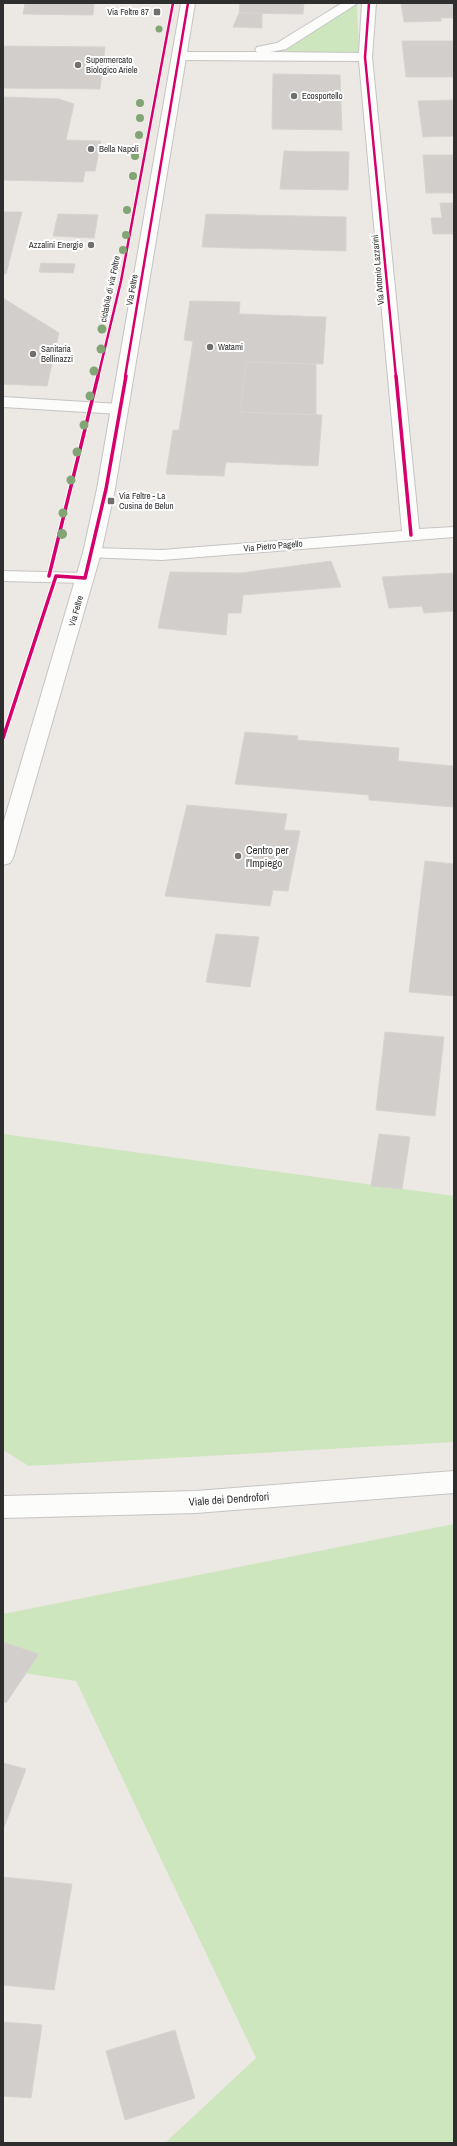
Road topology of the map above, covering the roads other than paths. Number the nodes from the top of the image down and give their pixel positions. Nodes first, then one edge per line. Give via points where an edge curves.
1 (188, 3) edge
2 (350, 3) edge
3 (369, 3) edge
4 (179, 56) junction
5 (242, 57) junction
6 (366, 57) junction
7 (3, 402) edge
8 (120, 409) junction
9 (454, 532) edge
10 (412, 535) junction
11 (92, 553) junction
12 (3, 576) edge
13 (85, 578) junction
14 (3, 858) edge
15 (454, 1482) edge
16 (3, 1507) edge

1 - 4 street, Via Feltre
2 - 5 street via 281,46
3 - 6 street, Via Antonio Lazzarini
4 - 5 street
4 - 8 street, Via Feltre
5 - 6 street
6 - 10 street, Via Antonio Lazzarini
7 - 8 street
8 - 11 street, Via Feltre
9 - 10 street, Via Pietro Pagello
10 - 11 street, Via Pietro Pagello via 162,555
11 - 13 street, Via Feltre
12 - 13 street
13 - 14 street, Via Feltre
15 - 16 street, Viale dei Dendrofori via 196,1502

